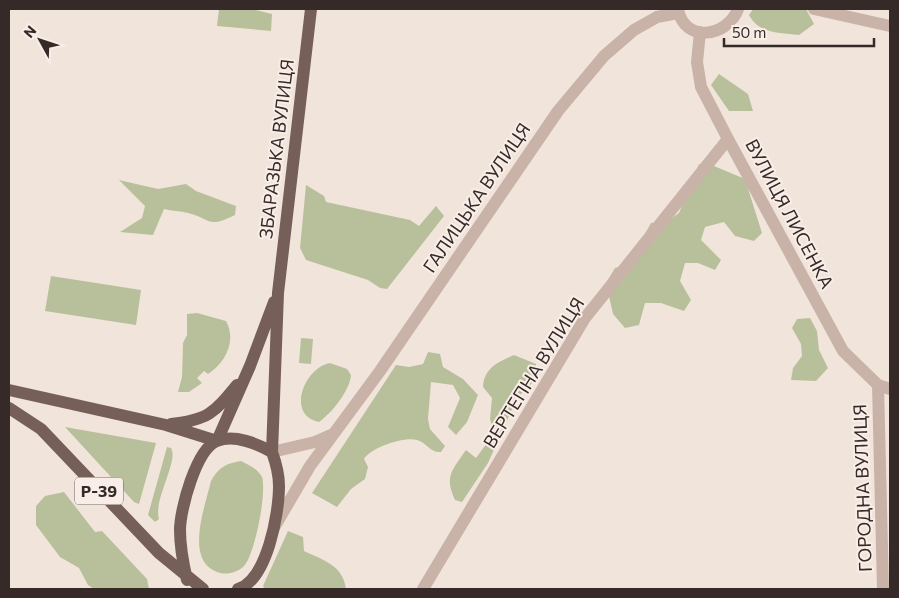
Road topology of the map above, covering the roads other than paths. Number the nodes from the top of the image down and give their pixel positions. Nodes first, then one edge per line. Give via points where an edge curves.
1 (311, 9) edge
2 (738, 9) edge
3 (814, 9) edge
4 (678, 11) edge
5 (890, 26) edge
6 (700, 32) junction
7 (728, 139) junction
8 (278, 293) junction
9 (247, 374) junction
10 (878, 385) junction
11 (890, 389) edge
12 (9, 390) edge
13 (9, 408) edge
14 (166, 425) junction
15 (333, 434) junction
16 (217, 441) junction
17 (272, 452) junction
18 (274, 528) junction
19 (188, 583) edge
20 (247, 588) edge
21 (203, 589) edge
22 (423, 589) edge
23 (883, 589) edge

1 - 8 main road, ЗБАРАЗЬКА ВУЛИЦЯ
2 - 6 street via 728,25 710,33
3 - 5 street
4 - 6 street, ГАЛИЦЬКА ВУЛИЦЯ via 684,22
4 - 15 street, ГАЛИЦЬКА ВУЛИЦЯ via 657,17 634,30 604,56 558,111 386,363
6 - 7 street, ВУЛИЦЯ ЛИСЕНКА via 697,62 701,88
7 - 10 street, ВУЛИЦЯ ЛИСЕНКА via 843,351
7 - 22 street, ВЕРТЕПНА ВУЛИЦЯ via 585,318
8 - 9 main road, ЗБАРАЗЬКА ВУЛИЦЯ
8 - 17 main road, ЗБАРАЗЬКА ВУЛИЦЯ
9 - 14 main road via 206,417
9 - 16 main road, ЗБАРАЗЬКА ВУЛИЦЯ
10 - 11 street, ВУЛИЦЯ ЛИСЕНКА
10 - 23 street, ГОРОДНА ВУЛИЦЯ
12 - 14 main road
13 - 19 main road, Р-39 via 41,429
14 - 16 main road
15 - 17 street via 315,442
15 - 18 street, ГАЛИЦЬКА ВУЛИЦЯ
16 - 17 main road via 233,439 260,445
16 - 19 main road, ЗБАРАЗЬКА ВУЛИЦЯ via 206,451 196,469 184,507 181,549
17 - 18 main road, ЗБАРАЗЬКА ВУЛИЦЯ via 278,467 279,488
18 - 20 main road, ЗБАРАЗЬКА ВУЛИЦЯ via 266,555
19 - 21 main road, Р-39

